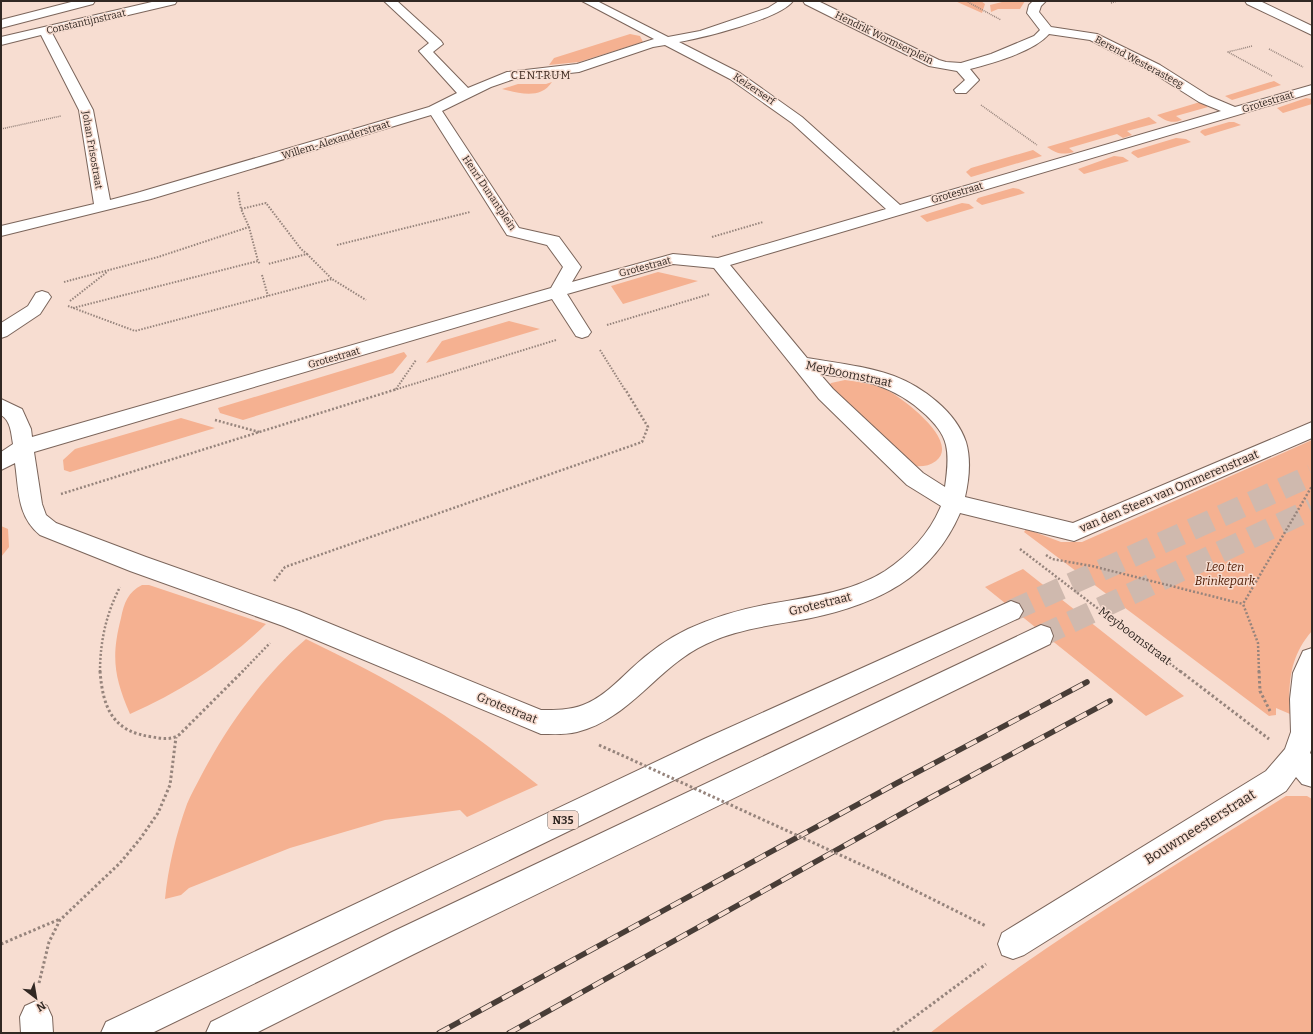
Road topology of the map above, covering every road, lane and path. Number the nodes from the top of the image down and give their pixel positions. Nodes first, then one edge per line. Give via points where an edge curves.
1 (90, 1) edge
2 (171, 1) edge
3 (390, 1) edge
4 (588, 1) edge
5 (777, 1) edge
6 (786, 1) edge
7 (809, 1) edge
8 (966, 1) edge
9 (1040, 1) edge
10 (1117, 1) edge
11 (1251, 1) edge
12 (1111, 3) dead end
13 (1001, 20) dead end
14 (1, 24) edge
15 (1046, 30) junction
16 (45, 31) junction
17 (1312, 31) edge
18 (1, 41) edge
19 (666, 41) junction
20 (1252, 46) dead end
21 (1270, 49) dead end
22 (961, 67) junction
23 (1306, 69) dead end
24 (1276, 78) dead end
25 (1312, 88) edge
26 (961, 90) joint
27 (466, 94) junction
28 (86, 110) junction
29 (434, 110) junction
30 (1235, 112) junction
31 (1, 129) edge
32 (1039, 146) dead end
33 (238, 191) dead end
34 (102, 206) junction
35 (496, 206) junction
36 (241, 209) junction
37 (898, 210) junction
38 (249, 227) junction
39 (1, 231) edge
40 (337, 245) dead end
41 (307, 254) junction
42 (258, 261) junction
43 (720, 263) junction
44 (260, 264) dead end
45 (268, 264) dead end
46 (109, 270) junction
47 (262, 275) dead end
48 (332, 279) junction
49 (64, 282) dead end
50 (737, 286) junction
51 (556, 292) junction
52 (268, 296) junction
53 (366, 300) dead end
54 (73, 308) junction
55 (1, 318) edge
56 (585, 331) junction
57 (1, 332) edge
58 (800, 364) junction
59 (1, 406) edge
60 (1312, 430) edge
61 (24, 447) junction
62 (1, 462) edge
63 (1312, 486) edge
64 (954, 503) junction
65 (31, 504) junction
66 (1017, 547) dead end
67 (1041, 551) dead end
68 (138, 564) junction
69 (1243, 604) junction
70 (256, 606) junction
71 (1011, 611) tunnel mouth
72 (291, 618) junction
73 (1041, 636) tunnel mouth
74 (1312, 659) edge
75 (176, 737) junction
76 (617, 753) dead end
77 (1304, 766) edge
78 (60, 919) junction
79 (1, 944) edge
80 (1013, 944) junction
81 (37, 1025) edge
82 (117, 1033) edge
83 (222, 1033) edge
84 (893, 1033) edge

1 - 14 street, Constantijnstraat
2 - 16 street, Constantijnstraat
3 - 27 street via 437,44 425,51
4 - 19 street, Keizerserf
5 - 6 street
6 - 19 street, Willem-Alexanderstraat via 772,11 747,20 703,34
7 - 22 street, Hendrik Wormserplein via 934,63
8 - 13 path
9 - 15 street via 1035,5 1033,14
10 - 12 path
11 - 17 street
15 - 22 street, Hendrik Wormserplein via 1038,39 996,57
15 - 30 street, Berend Westerasteeg via 1093,37 1155,68 1204,99
16 - 18 street, Constantijnstraat
16 - 28 street, Johan Frisostraat
19 - 27 street, Willem-Alexanderstraat via 579,68 512,75
19 - 37 street, Keizerserf via 735,76 797,120
20 - 24 path via 1228,52
21 - 23 path
22 - 26 street via 972,80
25 - 30 street, Grotestraat
26 - 32 path
27 - 29 street, Willem-Alexanderstraat
28 - 31 path
28 - 34 street, Johan Frisostraat
29 - 34 street, Willem-Alexanderstraat via 145,196
29 - 35 street, Henri Dunantplein
30 - 37 street, Grotestraat
33 - 36 path
34 - 39 street, Willem-Alexanderstraat
35 - 40 path
35 - 51 street, Henri Dunantplein via 513,232 553,241 572,267
36 - 38 path
36 - 41 path via 266,203 301,250
37 - 43 street, Grotestraat
38 - 42 path
38 - 46 path
41 - 45 path
41 - 48 path
42 - 44 path
42 - 54 path
43 - 50 street, Meyboomstraat
43 - 51 street, Grotestraat via 673,259
46 - 49 path
46 - 54 path via 65,305
47 - 52 path
48 - 52 path
48 - 53 path
50 - 56 path
50 - 58 street, Meyboomstraat
51 - 56 street
51 - 61 street, Grotestraat
52 - 54 path via 135,331
55 - 57 street via 20,305 42,297 34,310
56 - 65 path
56 - 70 path via 648,427 642,442 286,567
58 - 64 street, Meyboomstraat via 826,394 887,454 915,479
58 - 64 street, Meyboomstraat via 894,383 910,391 933,411 948,426 956,442 958,486
59 - 61 street via 15,414 21,428
60 - 64 street, van den Steen van Ommerenstraat via 1074,532
61 - 62 street, Grotestraat
61 - 65 street, Grotestraat
63 - 69 path
64 - 72 street, Grotestraat via 934,540 921,557 899,575 852,598 730,623 702,633 672,651 609,705 588,716 565,722 541,722
65 - 68 street, Grotestraat via 37,520 48,529
66 - 77 path, Meyboomstraat
67 - 69 path via 1052,559 1092,566
68 - 70 street, Grotestraat
68 - 75 path via 128,574 113,598 100,650 102,686 106,704 114,720 128,731 152,738
69 - 77 path via 1258,643 1260,691
70 - 72 street, Grotestraat
71 - 82 street, N35 via 713,748
72 - 75 path via 207,708
73 - 83 street
74 - 77 street, Bouwmeesterstraat via 1306,673 1303,699
75 - 78 path via 170,785 162,806 132,848 98,885
76 - 80 path, bridge via 884,875 980,922
77 - 80 street, Bouwmeesterstraat via 1276,780
78 - 79 path
78 - 81 path via 47,949 39,985
80 - 84 path

